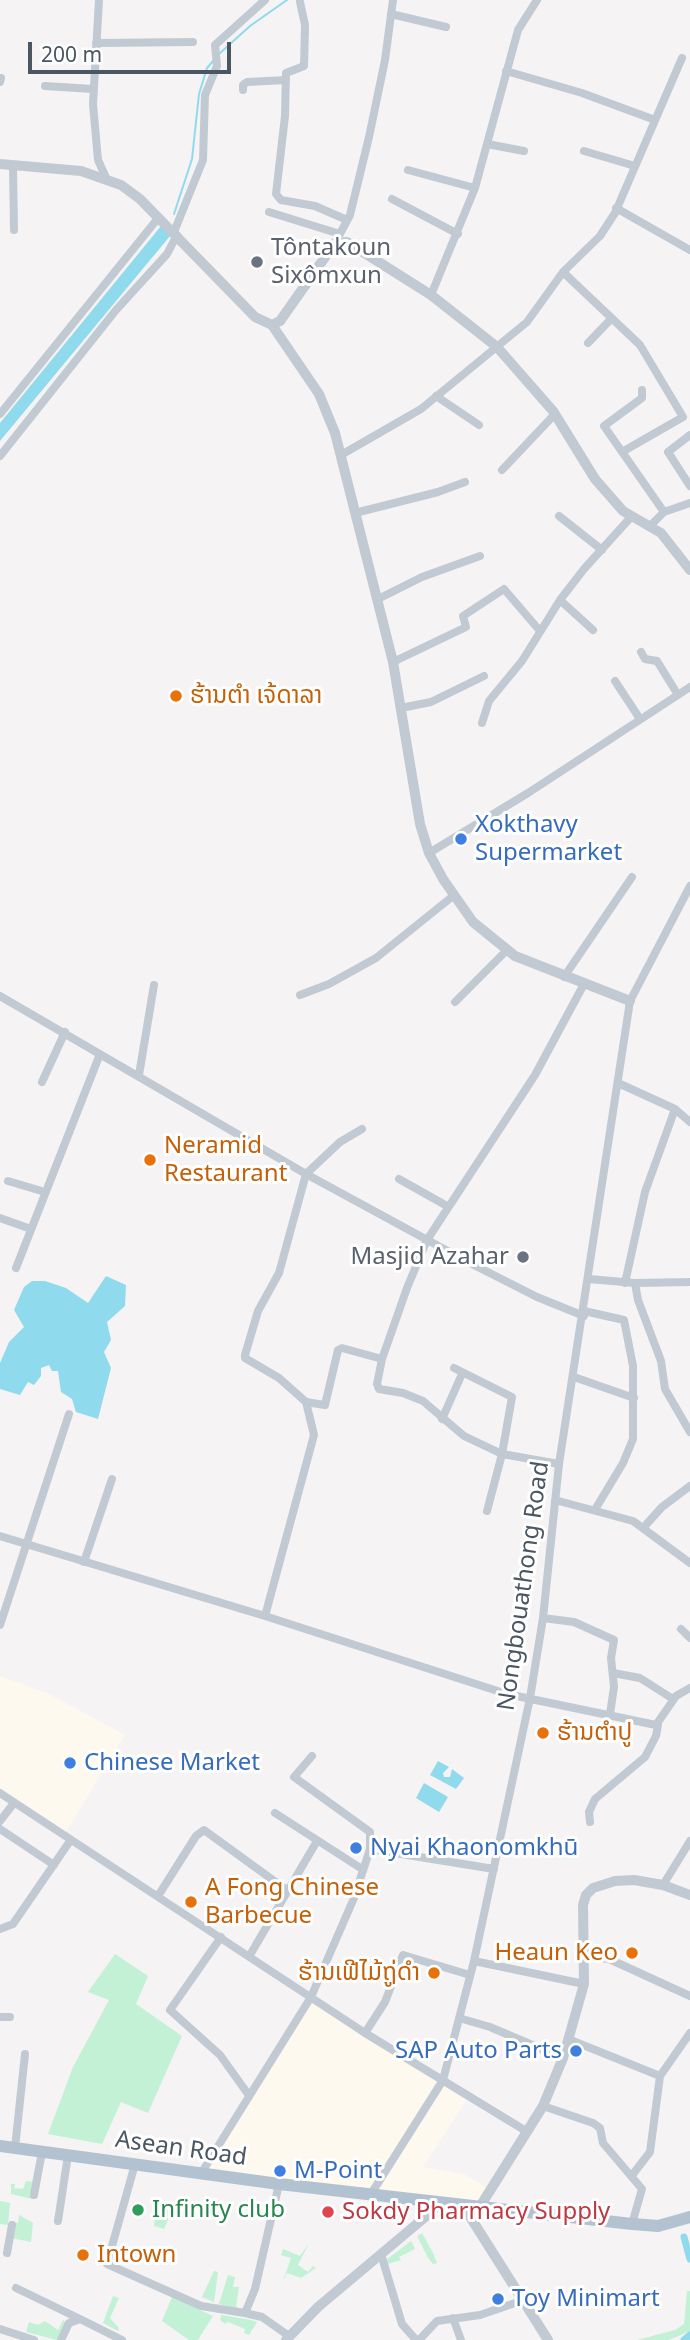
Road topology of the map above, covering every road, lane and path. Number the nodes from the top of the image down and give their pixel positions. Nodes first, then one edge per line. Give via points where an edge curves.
1 (99, 0) edge
2 (250, 0) edge
3 (265, 0) edge
4 (393, 0) edge
5 (537, 0) edge
6 (300, 2) dead end
7 (250, 12) junction
8 (391, 15) junction
9 (446, 27) dead end
10 (193, 42) dead end
11 (96, 43) junction
12 (682, 58) dead end
13 (506, 71) junction
14 (286, 79) junction
15 (46, 86) dead end
16 (93, 89) junction
17 (243, 90) dead end
18 (654, 120) junction
19 (486, 144) junction
20 (584, 150) dead end
21 (524, 151) dead end
22 (0, 164) edge
23 (13, 166) junction
24 (635, 166) junction
25 (408, 170) dead end
26 (107, 180) junction
27 (475, 188) junction
28 (392, 199) dead end
29 (616, 208) junction
30 (269, 212) dead end
31 (159, 217) junction
32 (347, 220) junction
33 (14, 230) dead end
34 (175, 233) junction
35 (458, 234) junction
36 (338, 238) junction
37 (690, 250) edge
38 (563, 272) junction
39 (431, 295) junction
40 (611, 319) junction
41 (272, 325) junction
42 (588, 343) dead end
43 (497, 347) junction
44 (642, 390) dead end
45 (436, 396) junction
46 (0, 414) edge
47 (555, 414) junction
48 (683, 417) junction
49 (479, 425) dead end
50 (690, 425) edge
51 (690, 435) edge
52 (622, 452) junction
53 (341, 455) junction
54 (0, 456) edge
55 (502, 470) dead end
56 (465, 482) dead end
57 (690, 486) edge
58 (690, 503) edge
59 (664, 512) junction
60 (355, 513) junction
61 (559, 516) dead end
62 (631, 517) junction
63 (650, 525) junction
64 (602, 550) junction
65 (480, 556) dead end
66 (690, 570) edge
67 (377, 599) junction
68 (560, 600) junction
69 (593, 630) dead end
70 (540, 631) junction
71 (641, 652) dead end
72 (393, 662) junction
73 (484, 676) dead end
74 (615, 681) dead end
75 (690, 687) edge
76 (678, 695) junction
77 (401, 708) junction
78 (640, 719) junction
79 (482, 723) dead end
80 (429, 853) junction
81 (632, 877) dead end
82 (690, 886) edge
83 (453, 896) junction
84 (507, 950) junction
85 (564, 977) junction
86 (584, 984) junction
87 (154, 985) dead end
88 (300, 995) dead end
89 (0, 996) edge
90 (630, 1001) junction
91 (455, 1002) dead end
92 (65, 1032) junction
93 (100, 1054) junction
94 (139, 1075) junction
95 (42, 1082) dead end
96 (618, 1083) junction
97 (675, 1109) junction
98 (690, 1122) edge
99 (362, 1129) dead end
100 (306, 1174) junction
101 (399, 1179) dead end
102 (8, 1181) dead end
103 (45, 1192) junction
104 (447, 1206) junction
105 (0, 1218) edge
106 (32, 1228) junction
107 (427, 1240) junction
108 (16, 1269) dead end
109 (589, 1279) junction
110 (690, 1282) edge
111 (625, 1283) junction
112 (635, 1283) junction
113 (584, 1314) junction
114 (382, 1359) junction
115 (454, 1368) dead end
116 (462, 1374) junction
117 (574, 1377) junction
118 (634, 1398) junction
119 (306, 1402) junction
120 (69, 1414) dead end
121 (442, 1419) junction
122 (690, 1432) edge
123 (502, 1454) junction
124 (559, 1464) junction
125 (112, 1479) dead end
126 (690, 1486) edge
127 (555, 1500) junction
128 (596, 1508) junction
129 (487, 1511) dead end
130 (643, 1527) junction
131 (0, 1536) edge
132 (26, 1545) junction
133 (84, 1562) junction
134 (690, 1563) edge
135 (265, 1616) junction
136 (543, 1618) junction
137 (0, 1625) edge
138 (681, 1629) dead end
139 (690, 1638) edge
140 (613, 1673) junction
141 (690, 1688) edge
142 (530, 1698) junction
143 (673, 1699) junction
144 (610, 1714) junction
145 (658, 1725) junction
146 (312, 1756) dead end
147 (0, 1793) edge
148 (14, 1803) junction
149 (275, 1813) dead end
150 (0, 1821) edge
151 (590, 1822) dead end
152 (0, 1829) edge
153 (70, 1841) junction
154 (317, 1841) junction
155 (690, 1841) edge
156 (370, 1849) junction
157 (54, 1866) junction
158 (362, 1869) junction
159 (494, 1869) junction
160 (663, 1885) junction
161 (288, 1891) junction
162 (690, 1895) edge
163 (158, 1896) junction
164 (0, 1929) edge
165 (221, 1937) junction
166 (250, 1955) junction
167 (584, 1956) junction
168 (474, 1961) junction
169 (470, 1975) junction
170 (584, 1984) junction
171 (690, 1996) edge
172 (311, 1997) junction
173 (0, 2017) edge
174 (10, 2017) dead end
175 (459, 2018) junction
176 (365, 2033) junction
177 (690, 2033) edge
178 (568, 2039) junction
179 (25, 2054) dead end
180 (563, 2059) junction
181 (660, 2076) junction
182 (443, 2080) junction
183 (248, 2094) junction
184 (543, 2106) junction
185 (526, 2131) junction
186 (0, 2146) edge
187 (15, 2148) junction
188 (42, 2152) junction
189 (68, 2155) junction
190 (135, 2164) junction
191 (202, 2172) junction
192 (633, 2174) junction
193 (279, 2184) junction
194 (371, 2194) junction
195 (34, 2195) dead end
196 (443, 2202) junction
197 (462, 2204) junction
198 (481, 2205) junction
199 (58, 2221) dead end
200 (689, 2221) edge
201 (632, 2224) junction
202 (12, 2225) dead end
203 (7, 2253) dead end
204 (381, 2254) junction
205 (16, 2288) dead end
206 (521, 2301) junction
207 (245, 2313) junction
208 (453, 2318) junction
209 (80, 2319) junction
210 (0, 2329) edge
211 (289, 2336) edge
212 (34, 2340) edge
213 (61, 2340) edge
214 (122, 2340) edge
215 (301, 2340) edge
216 (417, 2340) edge
217 (461, 2340) edge
218 (548, 2340) edge

1 - 11 street
2 - 7 street
3 - 7 street
4 - 8 street
5 - 13 street via 521,23
6 - 14 street via 305,24 304,66 286,72
7 - 34 street via 215,45 217,66 205,95 201,171
8 - 9 street
8 - 32 street via 372,124
10 - 11 street
11 - 16 street
12 - 18 street
13 - 18 street
13 - 19 street
14 - 17 street via 247,82
14 - 32 street via 276,194 281,200 315,206
15 - 16 street
16 - 26 street via 98,160
18 - 24 street
19 - 21 street
19 - 27 street
20 - 24 street
22 - 23 street
23 - 26 street via 81,171
23 - 33 street
24 - 29 street
25 - 27 street
26 - 31 street via 140,199
27 - 35 street
28 - 35 street
29 - 37 street
29 - 38 street via 600,236
30 - 36 street
31 - 34 street
31 - 46 street
32 - 36 street
34 - 41 street via 255,317
34 - 54 street via 167,254 116,310
35 - 39 street
36 - 39 street
36 - 41 street via 281,321
38 - 40 street
38 - 43 street via 527,322
39 - 43 street
40 - 42 street
40 - 48 street via 640,345
41 - 53 street via 319,394
43 - 45 street
43 - 47 street
44 - 52 street via 642,398 605,423
45 - 49 street
45 - 53 street
47 - 55 street
47 - 62 street via 595,479
48 - 50 street
48 - 52 street
51 - 57 street via 668,451
52 - 59 street
53 - 60 street
56 - 60 street
58 - 59 street
59 - 63 street
60 - 67 street
61 - 64 street
62 - 63 street
62 - 64 street
63 - 66 street
64 - 68 street
65 - 67 street
67 - 72 street
68 - 69 street
68 - 70 street
70 - 72 street via 503,589 463,616 466,627
70 - 79 street via 502,690 489,701
71 - 76 street via 645,659 657,661
72 - 77 street
73 - 77 street via 431,702
74 - 78 street
75 - 76 street
76 - 78 street
77 - 80 street
78 - 80 street
80 - 83 street
81 - 85 street
82 - 90 street, Nongbouathong Road
83 - 84 street via 473,922
83 - 88 street via 376,958
84 - 85 street
84 - 91 street
85 - 86 street
86 - 90 street
86 - 104 street via 535,1075
87 - 94 street
89 - 92 street
90 - 96 street, Nongbouathong Road
92 - 93 street
92 - 95 street
93 - 94 street
93 - 103 street
94 - 100 street
96 - 97 street
96 - 109 street, Nongbouathong Road
97 - 98 street
97 - 111 street via 645,1192
99 - 100 street via 340,1142
100 - 107 street
100 - 119 street via 285,1256 258,1311 245,1358 279,1377
101 - 104 street
102 - 103 street
103 - 106 street
104 - 107 street
105 - 106 street
106 - 108 street
107 - 113 street via 537,1297
107 - 114 street
109 - 111 street
109 - 113 street, Nongbouathong Road
110 - 112 street
111 - 112 street
112 - 122 street via 661,1361 665,1389
113 - 117 street, Nongbouathong Road
113 - 118 street via 624,1320
114 - 119 street via 338,1350 325,1405
114 - 121 street via 377,1388 423,1401
115 - 116 street
116 - 121 street
116 - 123 street via 512,1398
117 - 118 street
117 - 124 street, Nongbouathong Road
118 - 128 street via 633,1439
119 - 135 street via 314,1435
120 - 132 street
121 - 123 street via 464,1436
123 - 124 street
123 - 129 street
124 - 127 street, Nongbouathong Road
125 - 133 street
126 - 130 street
127 - 128 street
127 - 136 street, Nongbouathong Road
128 - 130 street
130 - 134 street
131 - 132 street
132 - 133 street
132 - 137 street
133 - 135 street
135 - 142 street
136 - 140 street via 575,1622 610,1635
136 - 142 street, Nongbouathong Road
138 - 139 street
140 - 143 street via 640,1678
140 - 144 street
141 - 143 street
142 - 144 street
142 - 159 street, Nongbouathong Road
143 - 145 street
144 - 145 street
145 - 151 street via 645,1757 595,1799
146 - 156 street via 293,1777 370,1832
147 - 148 street
148 - 150 street
148 - 153 street
149 - 154 street
152 - 157 street
153 - 157 street
153 - 163 street
154 - 158 street
154 - 161 street
155 - 160 street
156 - 158 street
156 - 159 street
157 - 164 street via 13,1924
158 - 172 street
159 - 168 street, Nongbouathong Road
160 - 162 street
160 - 167 street via 634,1880 593,1888 583,1905
161 - 163 street via 204,1830
161 - 166 street
163 - 165 street
165 - 166 street
165 - 183 street via 170,2010 220,2055
166 - 172 street
167 - 170 street
167 - 171 street via 609,1959
168 - 169 street, Nongbouathong Road
168 - 170 street
169 - 175 street, Nongbouathong Road
169 - 176 street via 403,1955 385,2002
170 - 178 street
172 - 176 street
172 - 183 street
173 - 174 street
175 - 180 street
175 - 182 street, Nongbouathong Road
176 - 182 street
177 - 181 street
178 - 180 street
178 - 181 street
179 - 187 street
180 - 184 street
181 - 192 street via 650,2152
182 - 185 street
182 - 194 street, Nongbouathong Road
183 - 191 street
184 - 185 street
184 - 192 street via 598,2126 603,2143
185 - 198 street
186 - 187 main road, Asean Road
187 - 188 main road, Asean Road
188 - 189 main road, Asean Road
188 - 195 street
189 - 190 main road, Asean Road
189 - 199 street
190 - 191 main road, Asean Road
190 - 207 street via 107,2264 201,2306
191 - 193 main road, Asean Road
192 - 201 street via 642,2189
193 - 194 main road, Asean Road
193 - 207 street via 256,2289
194 - 196 main road, Asean Road
196 - 197 main road, Asean Road
196 - 204 street
197 - 198 main road, Asean Road
197 - 206 street
198 - 201 main road, Asean Road
200 - 201 main road, Asean Road
202 - 203 street
204 - 211 street
204 - 216 street via 402,2324
205 - 209 street
206 - 208 street via 480,2315
206 - 218 street
207 - 211 street via 262,2317
208 - 216 street via 434,2323
208 - 217 street
209 - 213 street via 69,2323
209 - 214 street
210 - 212 street
211 - 215 street

